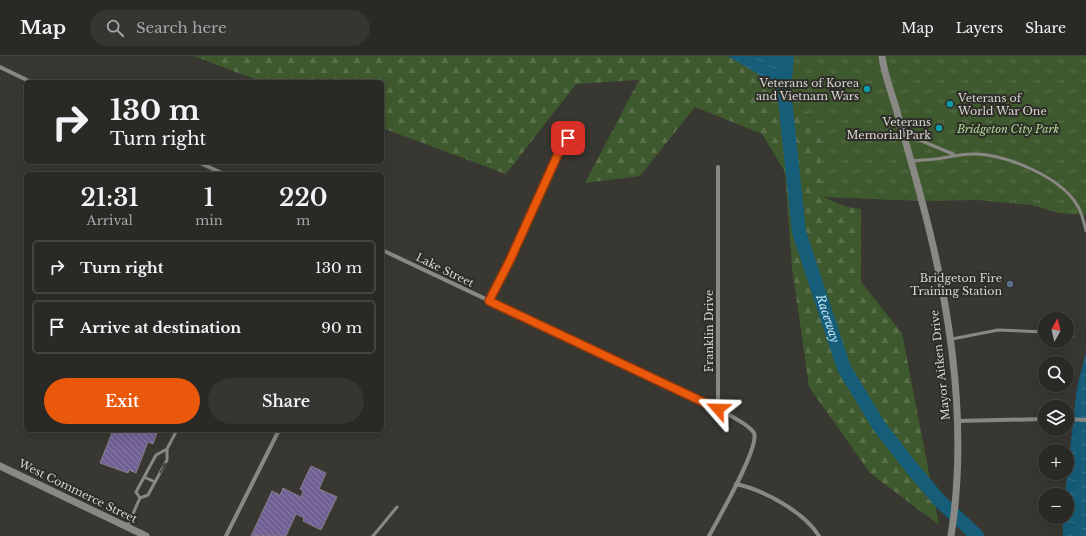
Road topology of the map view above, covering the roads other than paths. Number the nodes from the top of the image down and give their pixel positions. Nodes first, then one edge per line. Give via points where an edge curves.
1 (882, 56) edge
2 (0, 67) edge
3 (27, 80) edge
4 (903, 133) junction
5 (568, 138) dead end
6 (953, 154) junction
7 (911, 161) junction
8 (202, 164) edge
9 (718, 167) dead end
10 (220, 172) edge
11 (1086, 231) edge
12 (384, 251) edge
13 (489, 301) junction
14 (1038, 332) edge
15 (950, 340) junction
16 (718, 409) junction
17 (1038, 419) edge
18 (1074, 419) edge
19 (1086, 420) edge
20 (958, 422) junction
21 (175, 432) edge
22 (278, 432) edge
23 (167, 450) junction
24 (0, 466) edge
25 (144, 477) junction
26 (155, 482) junction
27 (736, 484) junction
28 (140, 498) junction
29 (397, 507) dead end
30 (127, 527) junction
31 (146, 536) edge
32 (226, 536) edge
33 (373, 536) edge
34 (709, 536) edge
35 (819, 536) edge
36 (951, 536) edge

1 - 4 street, Mayor Aitken Drive
2 - 3 street
4 - 6 lane
4 - 7 street, Mayor Aitken Drive
5 - 13 lane via 563,143
6 - 7 lane via 936,159
6 - 11 lane via 972,153 999,158 1043,174 1062,188 1077,205
7 - 15 street, Mayor Aitken Drive via 943,290
8 - 10 street
9 - 16 street, Franklin Drive
12 - 13 street, Lake Street
13 - 16 street, Lake Street
14 - 15 lane via 998,330
15 - 20 street, Mayor Aitken Drive
16 - 27 street via 754,433 753,449
17 - 20 street
18 - 19 street
20 - 36 street, Mayor Aitken Drive via 956,491
21 - 23 lane
22 - 32 street
23 - 25 lane via 156,455
26 -> 23 lane via 167,460
24 - 30 street, West Commerce Street
25 - 26 lane
25 - 28 lane via 136,492
26 - 28 lane via 148,494
27 - 34 street
27 - 35 street via 781,503 814,528
28 - 30 lane
29 - 33 lane
30 - 31 street, West Commerce Street

